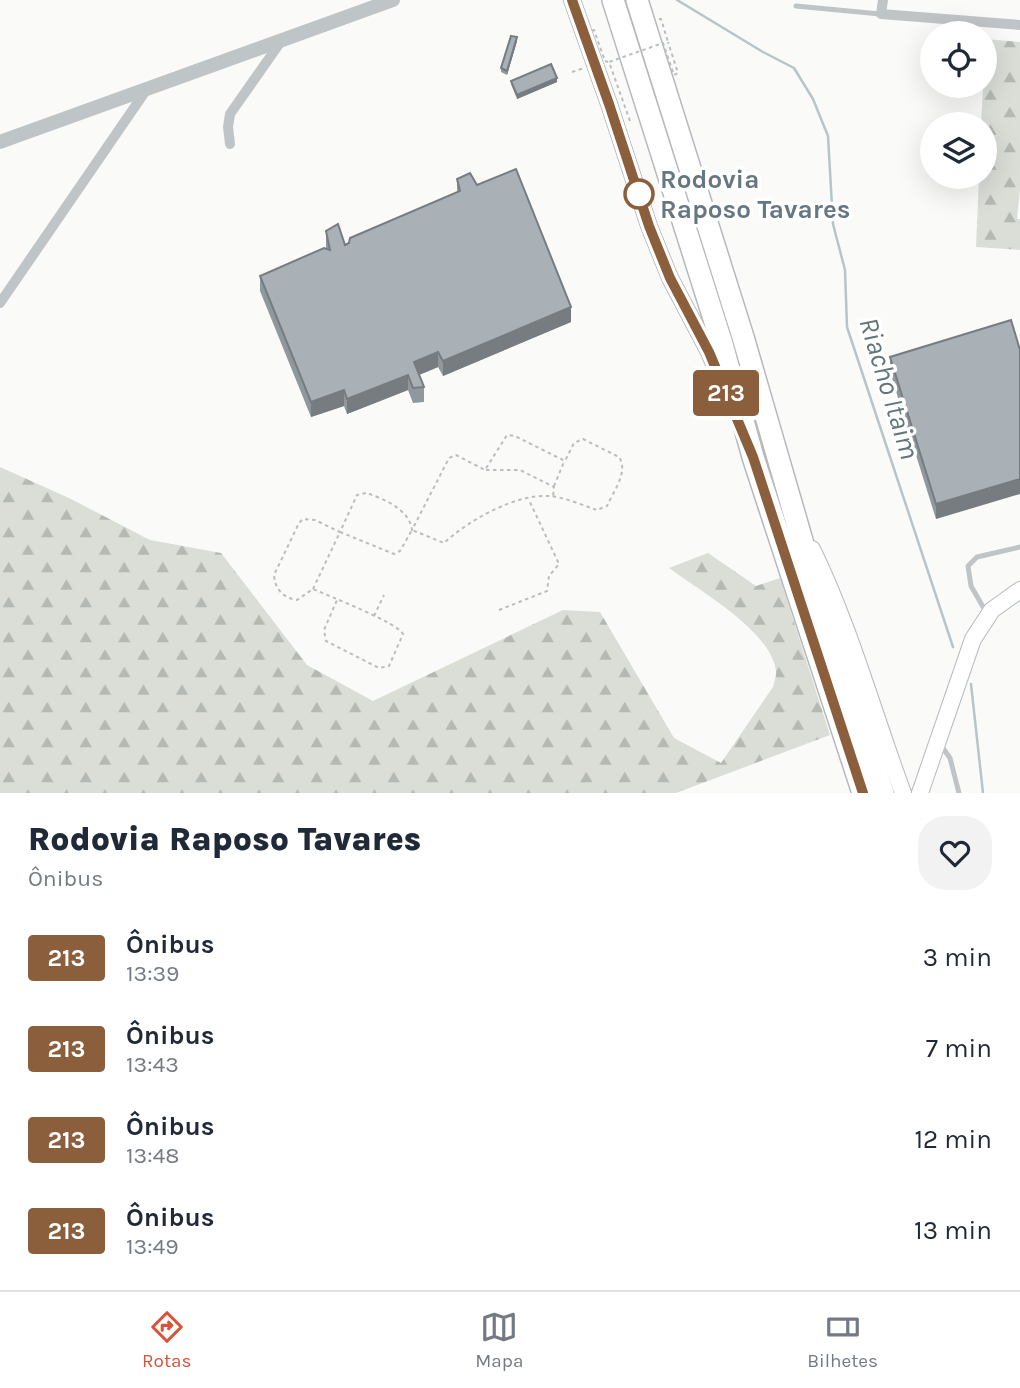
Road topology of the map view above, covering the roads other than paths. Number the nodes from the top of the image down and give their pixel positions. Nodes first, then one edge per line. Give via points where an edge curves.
1 (393, 0) edge
2 (572, 0) edge
3 (613, 0) edge
4 (637, 0) edge
5 (883, 0) edge
6 (796, 6) dead end
7 (881, 15) junction
8 (1020, 25) edge
9 (282, 40) junction
10 (147, 89) junction
11 (0, 142) edge
12 (230, 144) dead end
13 (5, 285) edge
14 (0, 303) edge
15 (753, 457) junction
16 (793, 511) junction
17 (1020, 547) edge
18 (1020, 590) edge
19 (988, 614) junction
20 (938, 742) junction
21 (929, 768) junction
22 (895, 774) junction
23 (863, 793) edge
24 (883, 793) edge
25 (902, 793) edge
26 (920, 793) edge
27 (959, 793) edge

1 - 9 street
2 - 15 main road via 649,226
3 - 15 highway
4 - 16 highway
5 - 7 street
6 - 7 lane
7 - 8 street
9 - 10 street
9 - 12 street via 230,114
10 - 11 street
10 - 13 street
13 - 14 street
15 - 23 highway
16 - 22 main road via 823,571
16 - 24 highway
17 - 19 lane via 977,557 968,566 971,586
18 - 19 main road
19 - 20 main road via 974,639
20 - 21 main road
20 - 27 lane via 950,758
21 - 22 main road via 909,776
21 - 26 main road
22 - 25 main road

